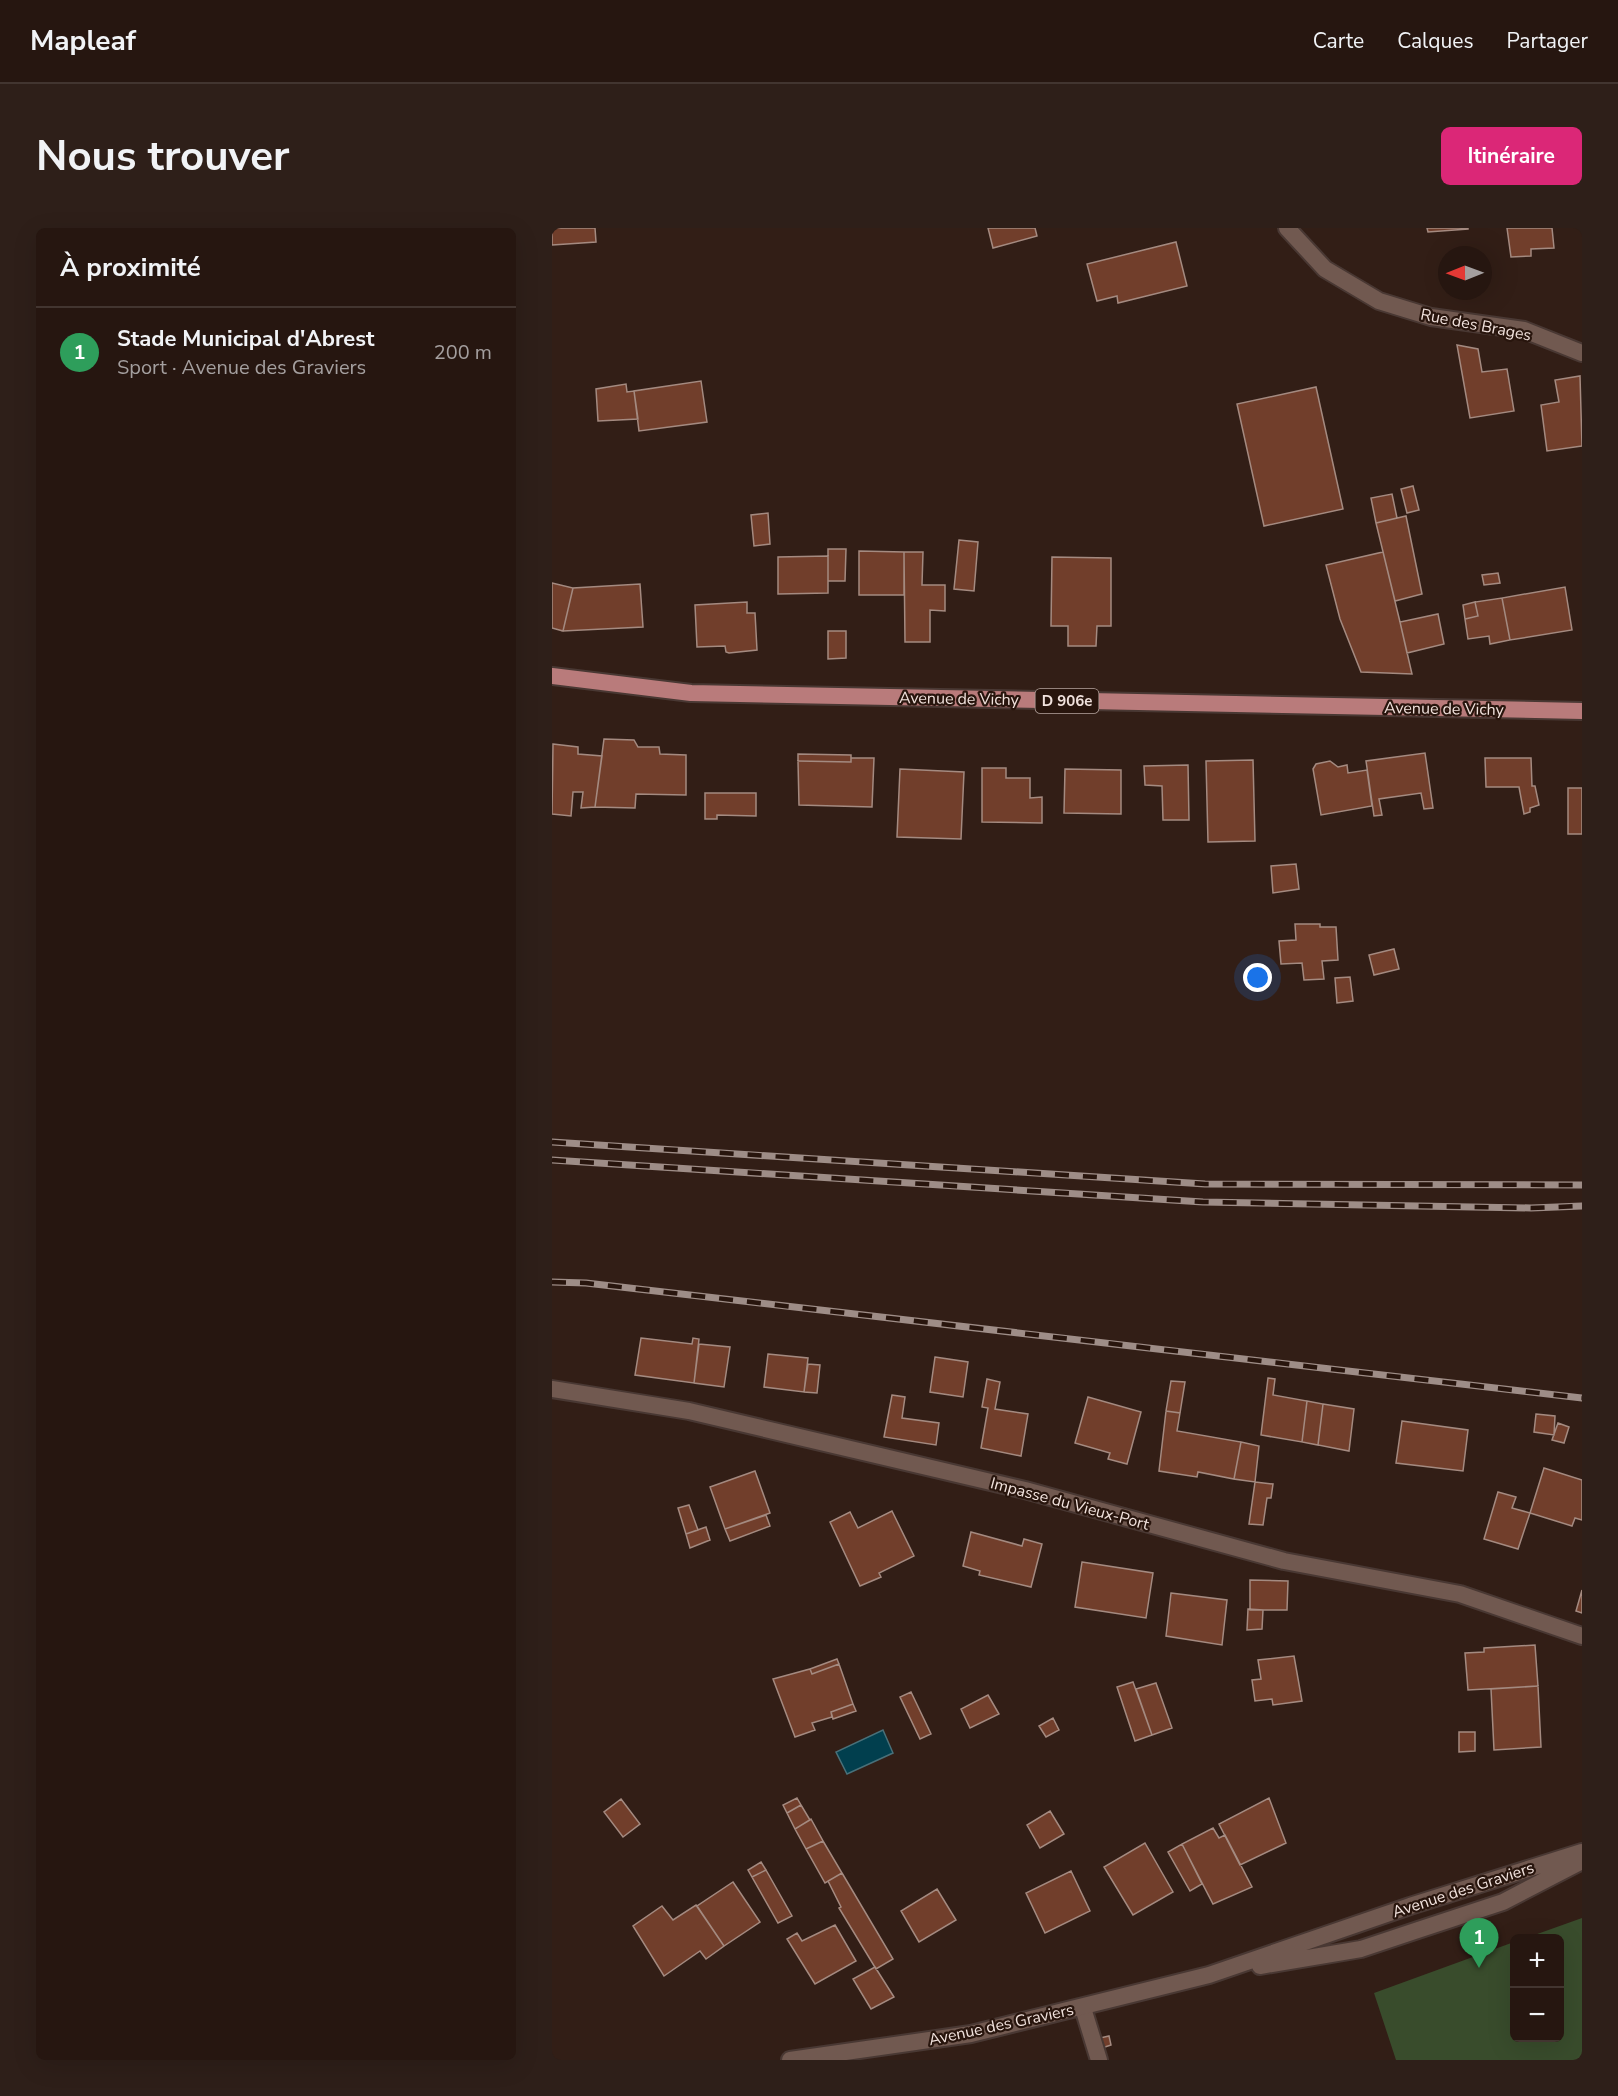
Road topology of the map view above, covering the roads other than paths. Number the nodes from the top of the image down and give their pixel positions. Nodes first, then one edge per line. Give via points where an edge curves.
1 (1287, 228) edge
2 (1582, 353) edge
3 (552, 676) edge
4 (1582, 711) edge
5 (552, 1389) edge
6 (1582, 1636) edge
7 (1582, 1852) edge
8 (1582, 1861) edge
9 (1209, 1975) junction
10 (1083, 2008) junction
11 (790, 2060) edge
12 (1099, 2060) edge

1 - 2 street, Rue des Brages via 1325,269 1379,301 1431,316 1524,330
3 - 4 main road, Avenue de Vichy / D 906e via 691,693
5 - 6 street, Impasse du Vieux-Port via 689,1411 1025,1490 1284,1561 1460,1594
7 - 9 street, Avenue des Graviers
8 - 9 street, Avenue des Graviers via 1503,1902 1361,1949
9 - 10 street, Avenue des Graviers
10 - 11 street, Avenue des Graviers via 971,2034
10 - 12 street

